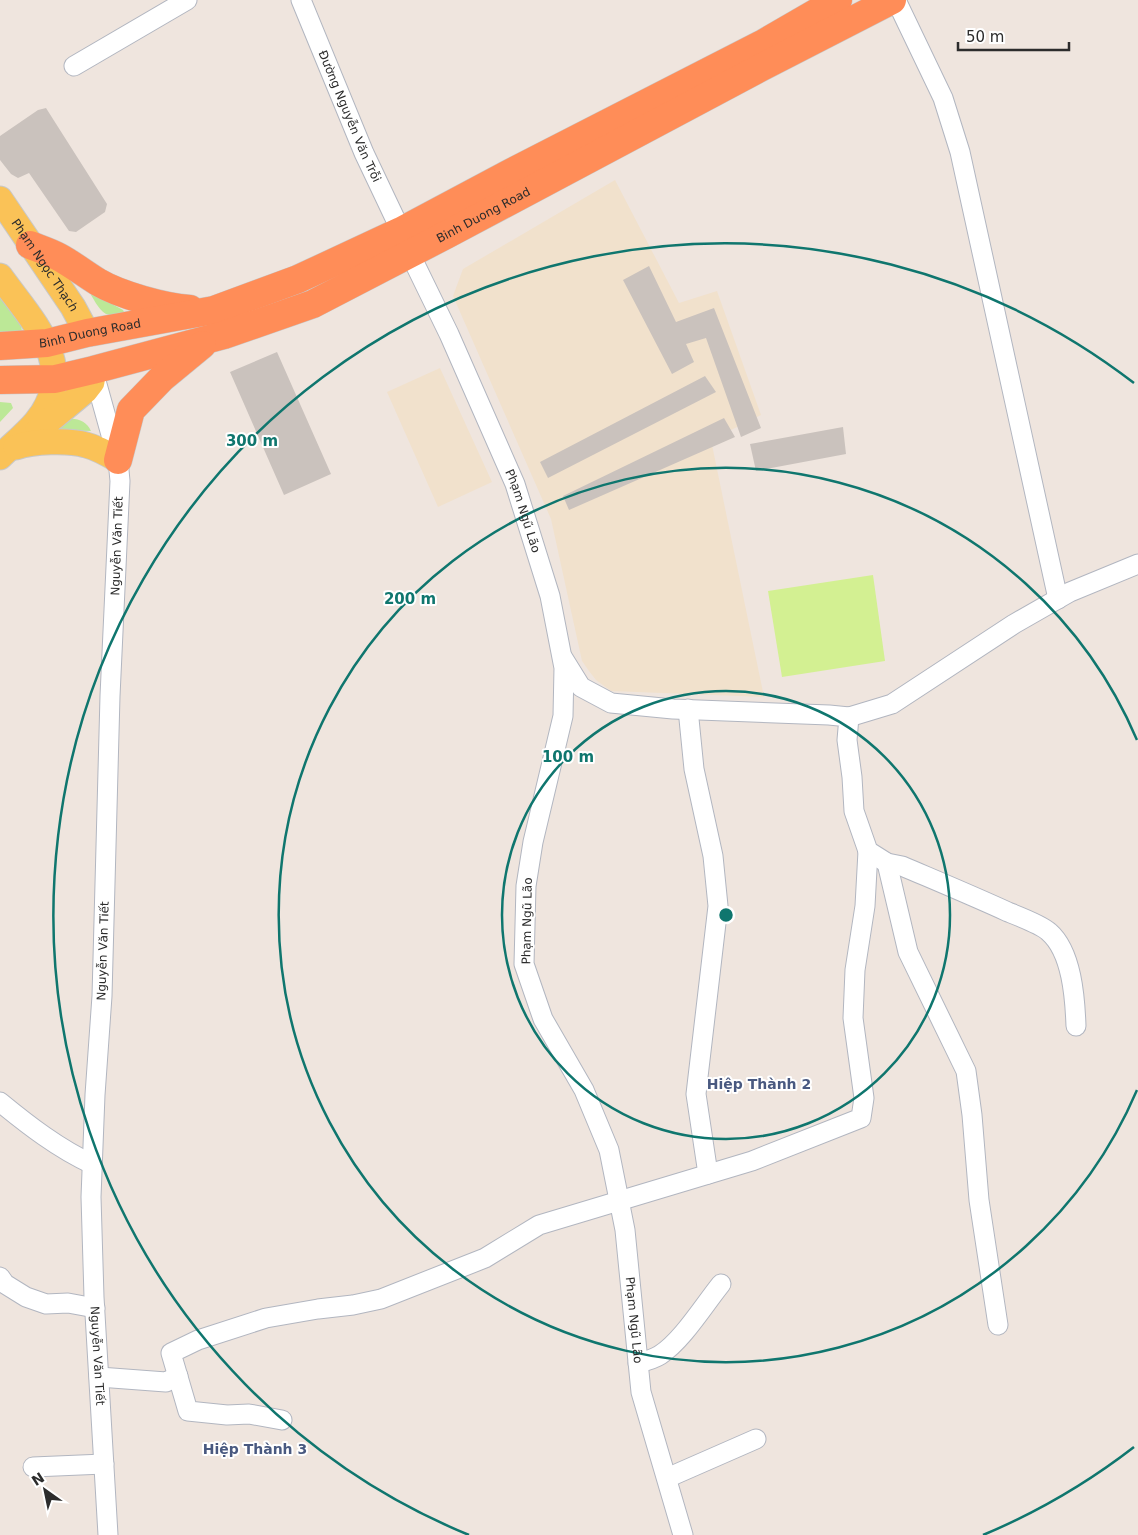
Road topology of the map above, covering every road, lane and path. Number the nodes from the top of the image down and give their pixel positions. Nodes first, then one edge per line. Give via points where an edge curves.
1 (188, 0) edge
2 (301, 0) edge
3 (838, 0) edge
4 (892, 0) edge
5 (896, 0) edge
6 (74, 66) dead end
7 (0, 199) edge
8 (406, 242) junction
9 (30, 245) junction
10 (0, 276) edge
11 (214, 310) junction
12 (87, 334) junction
13 (208, 340) junction
14 (48, 343) junction
15 (8, 346) edge
16 (75, 379) junction
17 (0, 380) edge
18 (2, 454) edge
19 (118, 460) junction
20 (1138, 564) edge
21 (1058, 599) junction
22 (561, 655) junction
23 (688, 709) junction
24 (849, 717) junction
25 (868, 851) junction
26 (887, 863) junction
27 (1076, 1026) dead end
28 (0, 1102) edge
29 (92, 1164) junction
30 (708, 1174) junction
31 (619, 1200) junction
32 (0, 1277) edge
33 (720, 1284) dead end
34 (95, 1308) junction
35 (998, 1325) dead end
36 (638, 1362) junction
37 (178, 1376) junction
38 (99, 1377) junction
39 (282, 1420) dead end
40 (756, 1439) dead end
41 (104, 1464) junction
42 (33, 1467) dead end
43 (667, 1478) junction
44 (108, 1535) edge
45 (683, 1535) edge

1 - 6 street
2 - 8 street, Đường Nguyễn Văn Trỗi via 364,153
3 - 8 highway, Binh Duong Road via 762,44 508,174
4 - 8 highway, Binh Duong Road
5 - 21 street via 943,98 960,152
7 - 9 main road, Phạm Ngọc Thạch
8 - 11 highway, Binh Duong Road
8 - 13 highway, Binh Duong Road via 313,304
8 - 22 street, Phạm Ngũ Lão via 515,484 550,596
9 - 11 highway via 58,256 99,283 142,299 178,308
9 - 12 main road, Phạm Ngọc Thạch via 73,307
10 - 14 main road
11 - 12 highway, Binh Duong Road
12 - 14 highway, Binh Duong Road
12 - 16 highway
13 - 16 highway, Binh Duong Road
13 - 19 highway via 162,378 131,410
14 - 15 highway, Binh Duong Road
14 - 16 highway
16 - 17 highway, Binh Duong Road
16 - 18 main road via 48,402 36,421
16 - 19 street, Nguyễn Văn Tiết
16 - 19 street via 106,432
18 - 19 main road via 40,442 85,445
19 - 29 street, Nguyễn Văn Tiết via 120,481 102,996
20 - 21 street
21 - 24 street via 892,704
22 - 23 street via 581,687 611,703
22 - 31 street, Phạm Ngũ Lão via 564,668 563,716 533,842 526,886 524,964 543,1019 584,1090 609,1150
23 - 24 street
23 - 30 street via 694,769 712,856 718,906 696,1094
24 - 25 street via 847,740 854,810
25 - 26 street
25 - 30 street via 853,1018 864,1098 861,1118 752,1161
26 - 27 street via 902,866 1049,932 1069,968
26 - 35 street via 908,952 966,1071 979,1200
28 - 29 street via 76,1157
29 - 34 street, Nguyễn Văn Tiết
30 - 31 street
31 - 36 street, Phạm Ngũ Lão
31 - 37 street via 538,1225 486,1258 381,1299 266,1318 198,1340 171,1353
32 - 34 street via 26,1297 46,1304 68,1303
33 - 36 street via 695,1319 666,1350 653,1359
34 - 38 street, Nguyễn Văn Tiết
36 - 43 street, Phạm Ngũ Lão via 641,1392
37 - 38 street via 166,1382
37 - 39 street via 188,1411 249,1414
38 - 41 street, Nguyễn Văn Tiết
40 - 43 street
41 - 42 street
41 - 44 street, Nguyễn Văn Tiết
43 - 45 street, Phạm Ngũ Lão

